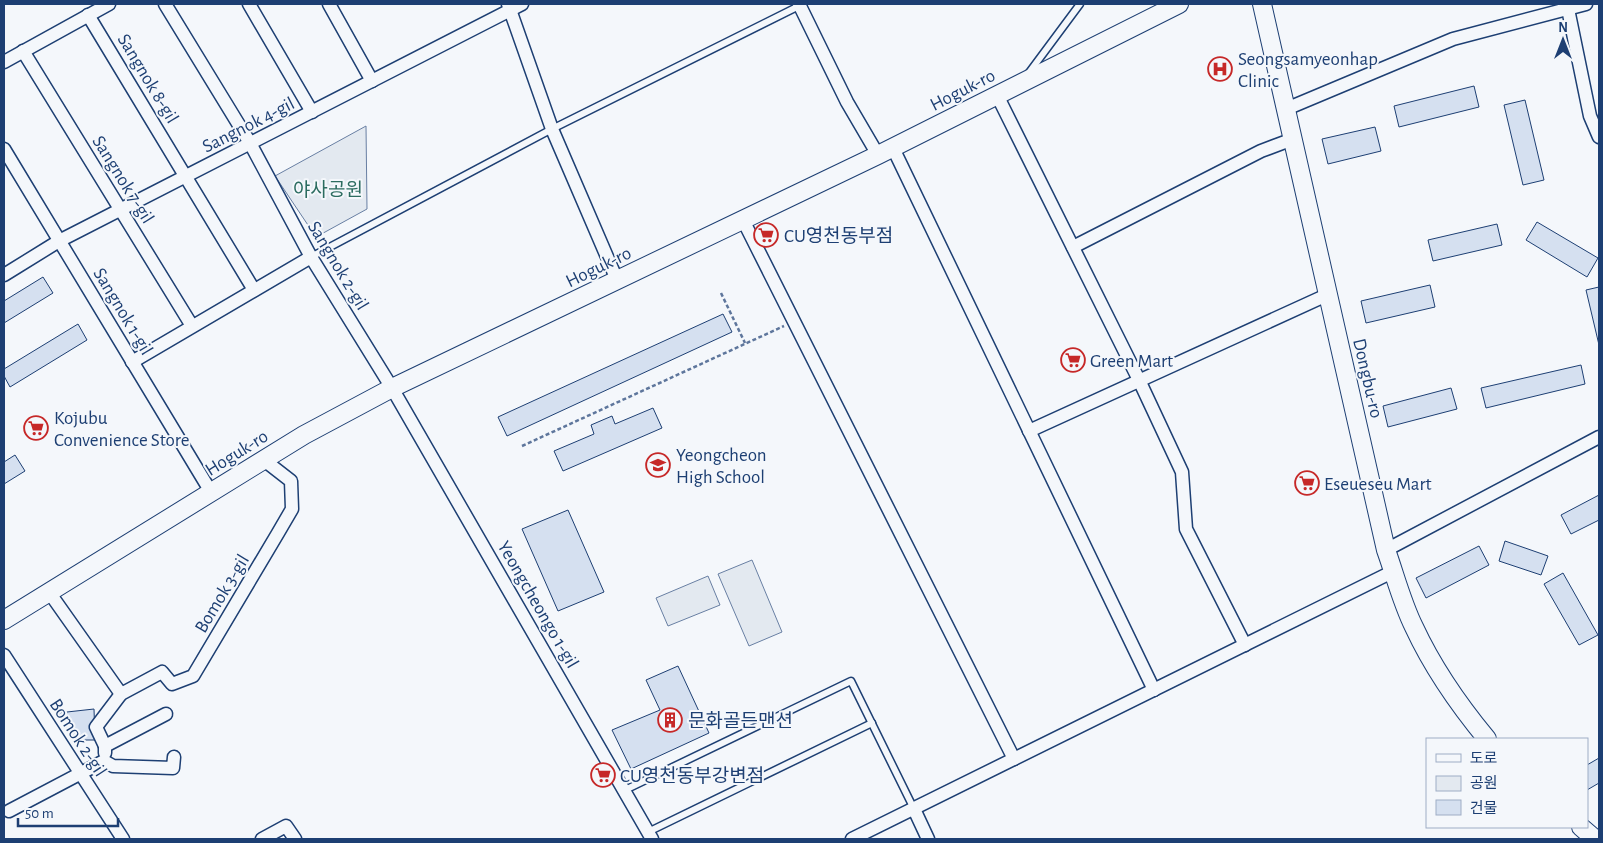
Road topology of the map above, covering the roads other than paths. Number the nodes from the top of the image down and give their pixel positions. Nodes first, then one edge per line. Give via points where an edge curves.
1 (109, 4) edge
2 (165, 4) edge
3 (249, 4) edge
4 (329, 4) edge
5 (801, 4) edge
6 (1080, 4) edge
7 (1179, 4) edge
8 (1262, 4) edge
9 (1586, 4) edge
10 (514, 6) edge
11 (1568, 9) junction
12 (88, 15) junction
13 (23, 51) junction
14 (4, 62) edge
15 (372, 81) junction
16 (1021, 83) junction
17 (997, 95) junction
18 (1286, 109) junction
19 (312, 112) junction
20 (552, 129) junction
21 (1598, 130) edge
22 (1293, 139) junction
23 (250, 143) junction
24 (4, 149) edge
25 (885, 152) junction
26 (186, 176) junction
27 (121, 210) junction
28 (744, 220) junction
29 (60, 241) junction
30 (1073, 247) junction
31 (311, 256) junction
32 (4, 275) edge
33 (618, 280) junction
34 (254, 290) junction
35 (1329, 294) junction
36 (192, 326) junction
37 (132, 362) junction
38 (1139, 380) junction
39 (392, 388) junction
40 (1029, 431) junction
41 (1599, 437) edge
42 (264, 460) junction
43 (211, 492) junction
44 (1386, 550) junction
45 (1394, 571) junction
46 (49, 592) junction
47 (4, 620) edge
48 (1245, 645) junction
49 (4, 655) edge
50 (1154, 690) junction
51 (121, 694) junction
52 (166, 714) dead end
53 (872, 723) junction
54 (1486, 738) edge
55 (105, 746) junction
56 (174, 757) dead end
57 (1014, 759) junction
58 (104, 761) junction
59 (80, 774) junction
60 (625, 790) junction
61 (914, 809) junction
62 (9, 811) dead end
63 (1582, 828) edge
64 (650, 835) edge
65 (122, 839) edge
66 (262, 839) edge
67 (295, 839) edge
68 (852, 839) edge
69 (928, 839) edge
70 (1595, 839) edge

1 - 12 street
2 - 23 street, Sangnok 2-gil
3 - 19 street
4 - 15 street
5 - 20 lane
5 - 25 street via 847,102
6 - 16 lane
7 - 16 main road, Hoguk-ro
8 - 18 main road, Dongbu-ro
9 - 11 street
10 - 15 street, Sangnok 4-gil
10 - 20 street
11 - 18 street via 1454,39
11 - 21 street via 1590,116
12 - 13 street
12 - 26 street, Sangnok 8-gil
13 - 14 street
13 - 27 street, Sangnok 7-gil
15 - 19 street, Sangnok 4-gil
16 - 17 main road, Hoguk-ro
17 - 25 main road, Hoguk-ro
17 - 30 street
18 - 22 main road, Dongbu-ro
19 - 23 street, Sangnok 4-gil
20 - 31 lane
20 - 33 street
22 - 30 street via 1260,151
22 - 35 main road, Dongbu-ro
23 - 26 street, Sangnok 4-gil
23 - 31 street, Sangnok 2-gil
24 - 29 street, Sangnok 1-gil
25 - 28 main road, Hoguk-ro
25 - 40 street
26 - 27 street, Sangnok 4-gil
26 - 34 street, Sangnok 8-gil
27 - 29 street, Sangnok 4-gil
27 - 36 street, Sangnok 7-gil
28 - 33 main road, Hoguk-ro
28 - 57 street
29 - 32 street, Sangnok 4-gil
29 - 37 street, Sangnok 1-gil
30 - 38 street
31 - 34 street
31 - 39 street, Sangnok 2-gil
33 - 39 main road, Hoguk-ro
34 - 36 street
35 - 38 street
35 - 44 main road, Dongbu-ro
36 - 37 street
37 - 43 street, Sangnok 1-gil
38 - 40 street
38 - 48 street via 1182,472 1186,530
39 - 42 main road, Hoguk-ro
39 - 60 street, Yeongcheongo 1-gil
40 - 50 street
41 - 44 street
42 - 43 main road, Hoguk-ro
42 - 51 street, Bomok 3-gil via 291,481 292,509 193,676 172,684 162,672
43 - 46 main road, Hoguk-ro
44 - 45 main road, Dongbu-ro
45 - 48 street
45 - 54 main road, Dongbu-ro via 1413,625 1438,673
46 - 47 main road, Hoguk-ro
46 - 51 street
48 - 50 street
49 - 59 street, Bomok 2-gil
50 - 57 street
51 - 55 street via 96,727
52 - 55 street
53 - 60 lane via 851,681
53 - 61 lane
53 - 64 lane
55 - 58 street
56 - 58 street via 173,768 113,766
57 - 61 street
58 - 59 street
59 - 62 street
59 - 65 street, Bomok 2-gil
60 - 64 street, Yeongcheongo 1-gil
61 - 68 street
61 - 69 street
63 - 70 main road
66 - 67 street via 286,826

